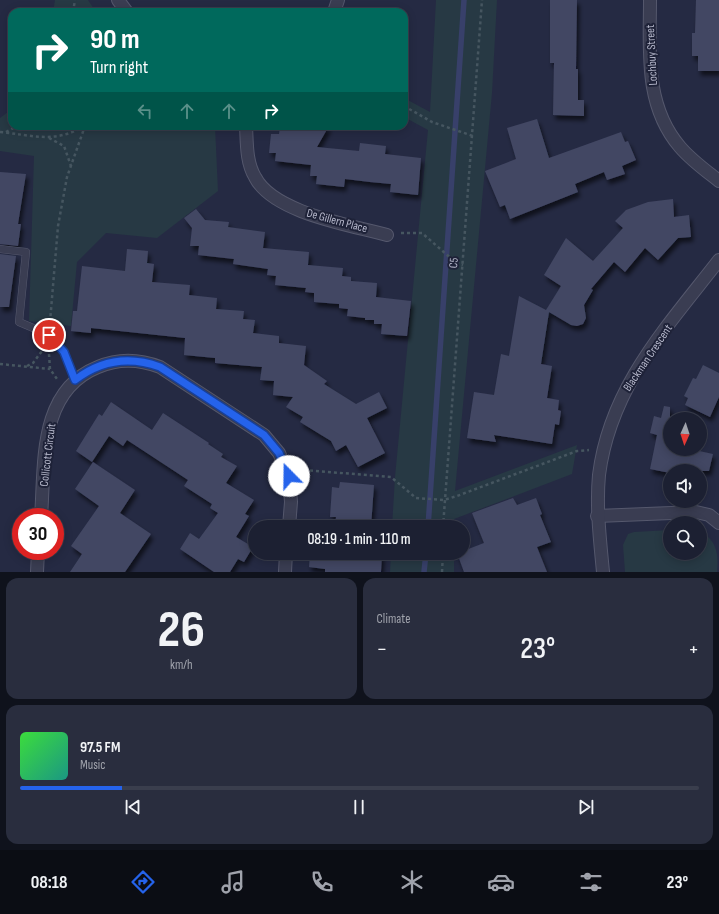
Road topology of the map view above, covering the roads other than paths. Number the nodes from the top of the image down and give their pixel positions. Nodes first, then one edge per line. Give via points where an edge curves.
1 (650, 0) edge
2 (246, 130) edge
3 (719, 181) edge
4 (387, 235) road end
5 (0, 249) edge
6 (719, 260) edge
7 (75, 380) junction
8 (42, 508) edge
9 (597, 516) junction
10 (290, 520) edge
11 (719, 523) edge
12 (38, 560) edge
13 (285, 560) edge
14 (37, 572) edge
15 (284, 572) edge
16 (603, 572) edge

1 - 3 street, Lochbuy Street via 649,62 658,110 671,136 680,147
2 - 4 street, De Gillern Place via 247,152 255,178 271,196 305,213
5 - 7 lane via 26,252 19,322 49,335 64,352
6 - 9 street, Blackman Crescent via 629,381 613,417 604,448 599,475
7 - 8 street, Collicott Circuit via 56,403 48,434
7 - 10 street, Collicott Circuit via 86,372 116,361 148,362 160,367 264,435 279,453 289,476
9 - 11 street via 696,512 709,515
9 - 16 street, Blackman Crescent
12 - 14 street
13 - 15 street

